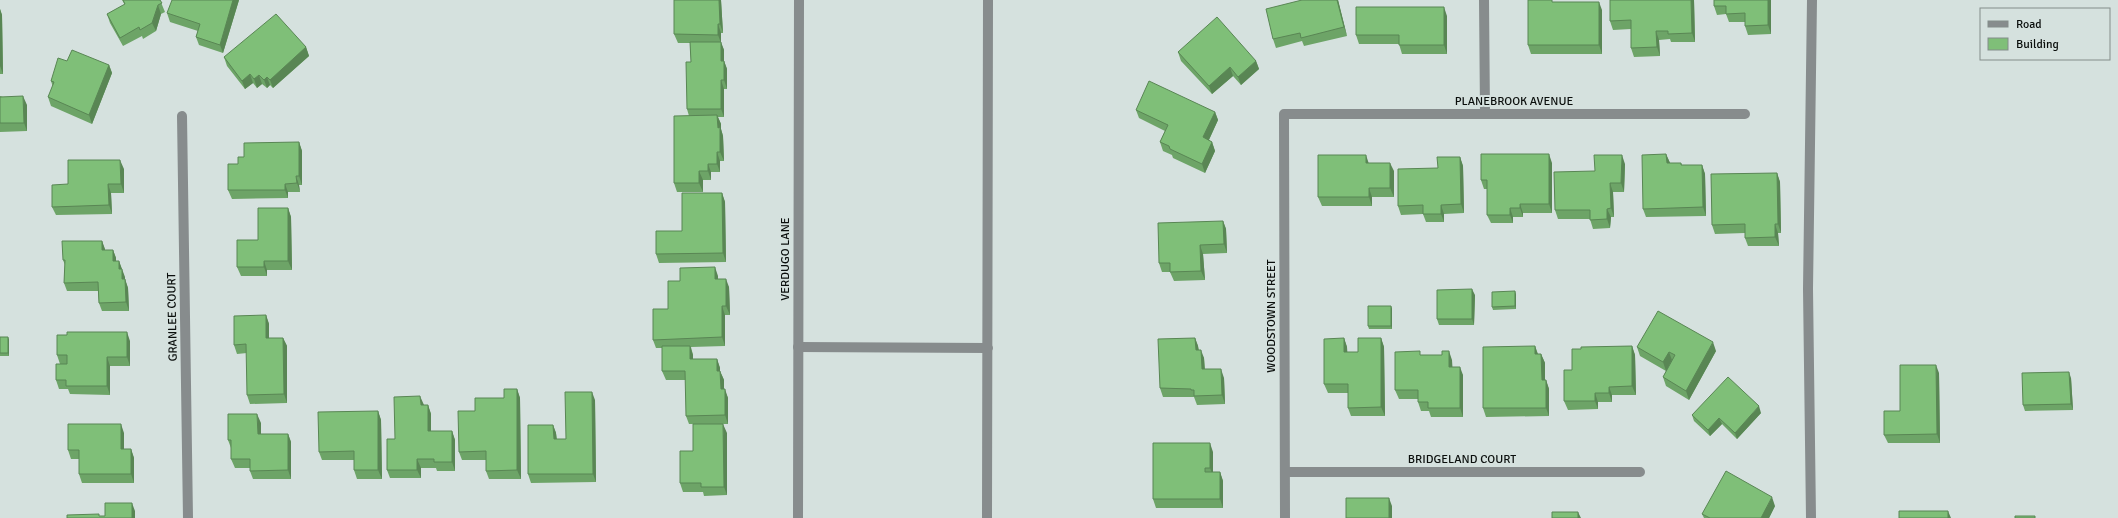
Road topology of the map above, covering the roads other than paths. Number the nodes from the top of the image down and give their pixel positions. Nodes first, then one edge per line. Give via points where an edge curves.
1 (799, 0) edge
2 (988, 0) edge
3 (1484, 0) edge
4 (1812, 0) edge
5 (1485, 113) junction
6 (1284, 114) joint
7 (1745, 114) dead end
8 (182, 116) dead end
9 (798, 347) junction
10 (988, 348) junction
11 (1285, 472) junction
12 (1640, 472) dead end
13 (188, 518) edge
14 (798, 518) edge
15 (987, 518) edge
16 (1285, 518) edge
17 (1811, 518) edge

1 - 9 street, VERDUGO LANE
2 - 10 street
3 - 5 street
4 - 17 street via 1808,289
5 - 6 street, PLANEBROOK AVENUE
5 - 7 street, PLANEBROOK AVENUE
6 - 11 street, WOODSTOWN STREET
8 - 13 street, GRANLEE COURT
9 - 10 street
9 - 14 street, VERDUGO LANE
10 - 15 street
11 - 12 street, BRIDGELAND COURT
11 - 16 street, WOODSTOWN STREET

